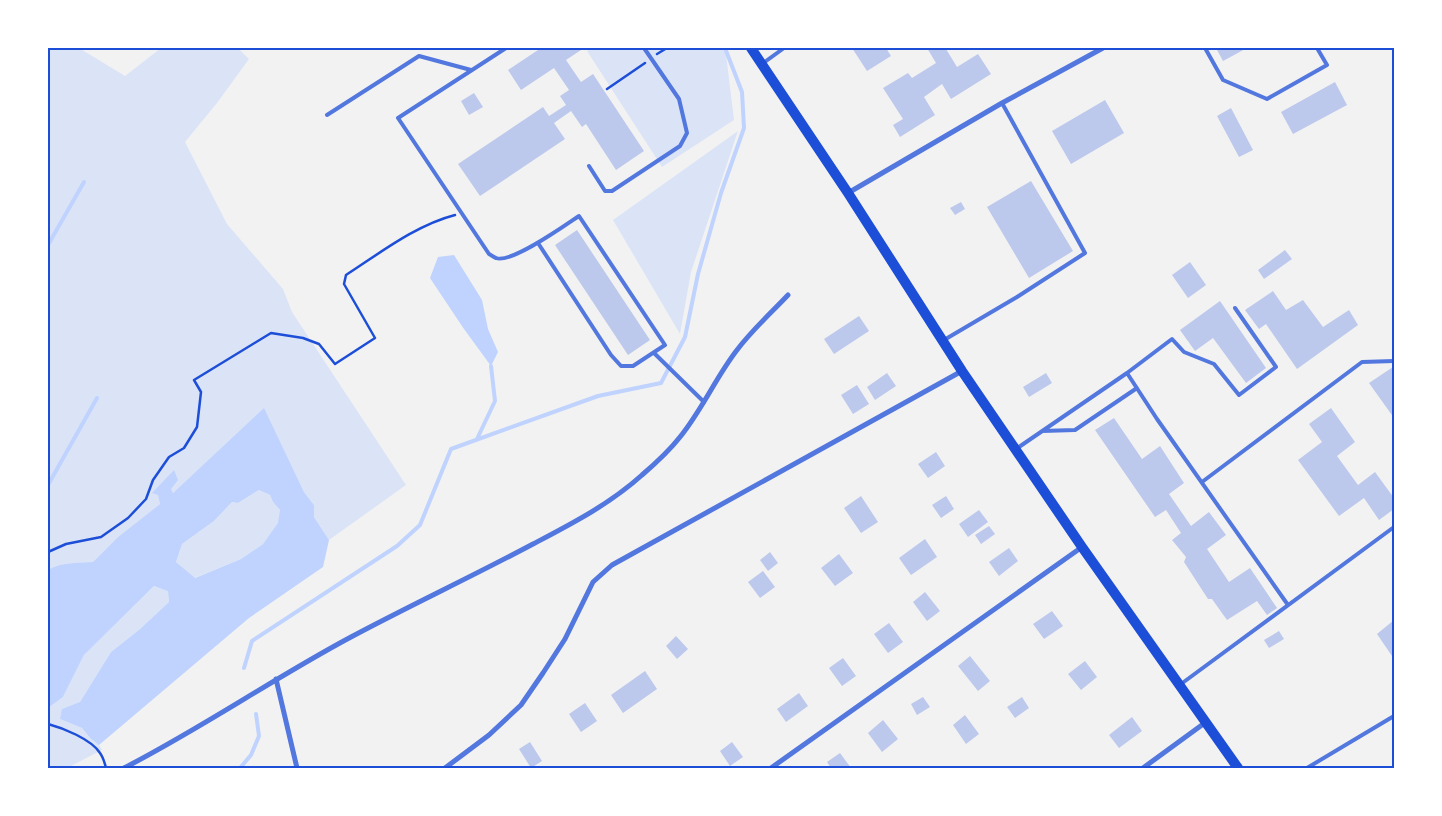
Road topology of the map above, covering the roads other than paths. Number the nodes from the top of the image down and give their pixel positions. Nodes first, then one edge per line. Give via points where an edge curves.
1 (506, 48) edge
2 (644, 48) edge
3 (751, 48) edge
4 (784, 48) edge
5 (1103, 48) edge
6 (1205, 48) edge
7 (1317, 48) edge
8 (762, 64) junction
9 (470, 70) junction
10 (1002, 103) junction
11 (327, 115) dead end
12 (589, 166) dead end
13 (848, 193) junction
14 (538, 243) junction
15 (788, 295) dead end
16 (1235, 308) dead end
17 (944, 340) junction
18 (654, 353) junction
19 (1394, 361) edge
20 (962, 371) junction
21 (1127, 373) junction
22 (1137, 388) junction
23 (704, 402) junction
24 (1042, 431) junction
25 (1015, 449) junction
26 (1202, 482) junction
27 (1394, 527) edge
28 (1082, 547) junction
29 (1288, 605) junction
30 (276, 679) junction
31 (1179, 686) junction
32 (1394, 716) edge
33 (1206, 722) junction
34 (124, 768) edge
35 (297, 768) edge
36 (445, 768) edge
37 (770, 768) edge
38 (1143, 768) edge
39 (1238, 768) edge
40 (1307, 768) edge

1 - 9 lane
2 - 12 lane via 679,99 687,133 680,146 612,191 605,191
3 - 8 main road
4 - 8 lane
5 - 10 street
6 - 7 lane via 1223,80 1267,99 1327,65
8 - 13 main road
9 - 11 lane via 419,56
9 - 14 lane via 398,118 489,254 496,259 508,258
10 - 13 street
10 - 17 lane via 1085,253
13 - 17 main road
14 - 18 lane via 621,366 634,366
14 - 18 lane via 579,216 665,345
15 - 23 street via 737,349
16 - 21 lane via 1276,367 1239,395 1214,364 1184,352 1172,339
17 - 20 main road
18 - 23 lane
19 - 26 lane via 1362,362
20 - 25 main road
20 - 36 street via 612,565 593,582 565,639 521,705 489,736
21 - 22 lane
21 - 24 lane
22 - 24 lane via 1075,430
22 - 26 lane
23 - 30 street via 664,456 608,501 552,534
24 - 25 lane
25 - 28 main road
26 - 29 lane
27 - 29 lane
28 - 31 main road
28 - 37 street
29 - 31 lane
30 - 34 street
30 - 35 street
31 - 33 main road
32 - 40 lane
33 - 38 street
33 - 39 main road

